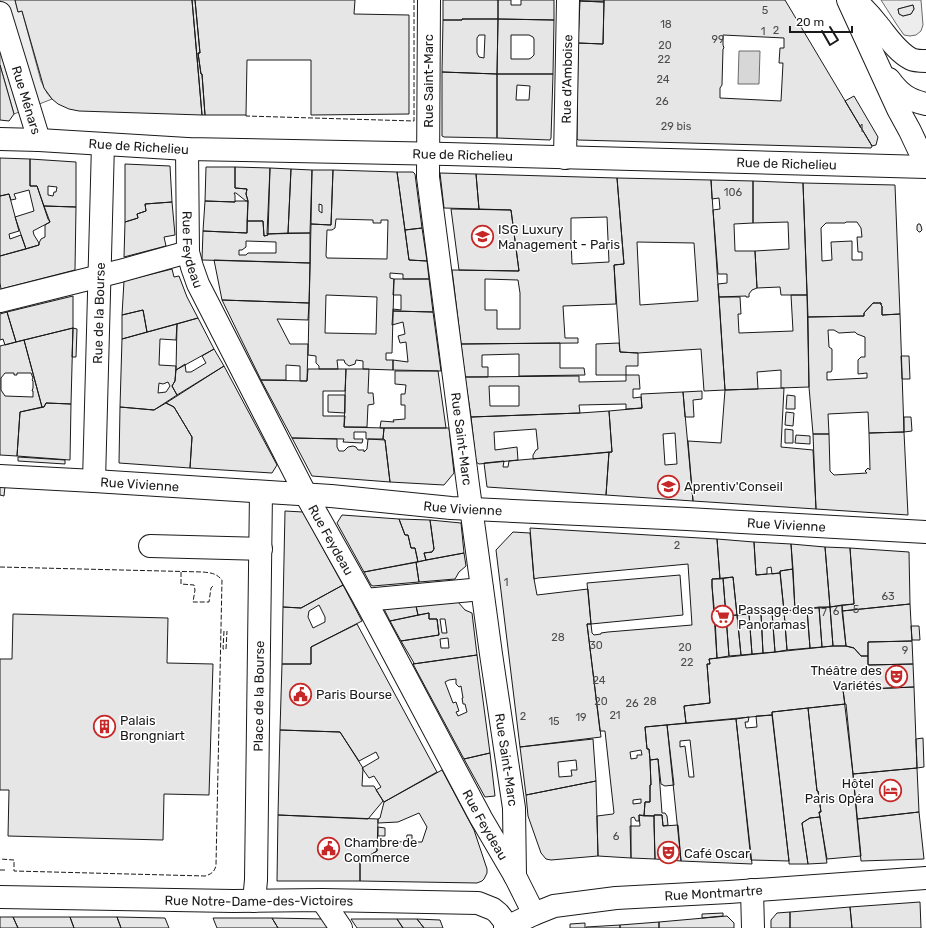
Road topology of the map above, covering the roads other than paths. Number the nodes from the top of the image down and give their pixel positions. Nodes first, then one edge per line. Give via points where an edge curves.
1 (429, 0) edge
2 (568, 0) edge
3 (848, 0) edge
4 (854, 0) edge
5 (0, 13) edge
6 (870, 49) junction
7 (926, 61) edge
8 (926, 104) edge
9 (0, 139) edge
10 (39, 140) junction
11 (103, 144) junction
12 (187, 149) junction
13 (428, 154) junction
14 (564, 158) junction
15 (926, 166) edge
16 (188, 252) junction
17 (100, 276) junction
18 (0, 301) edge
19 (0, 476) edge
20 (94, 481) junction
21 (261, 492) junction
22 (306, 495) junction
23 (472, 509) junction
24 (926, 532) edge
25 (150, 546) dead end
26 (261, 550) junction
27 (482, 589) junction
28 (365, 600) junction
29 (515, 876) junction
30 (926, 878) edge
31 (752, 890) junction
32 (0, 897) edge
33 (254, 900) junction
34 (322, 900) junction
35 (534, 914) junction
36 (507, 927) edge
37 (341, 928) edge
38 (753, 928) edge

1 - 13 street, Rue Saint-Marc
2 - 14 street, Rue d'Amboise
3 - 6 street
4 - 7 street via 903,54 911,59
5 - 10 street, Rue Ménars
6 - 8 street via 895,88 915,102
6 - 15 street
9 - 10 street, Rue de Richelieu
10 - 11 street, Rue de Richelieu
11 - 12 street, Rue de Richelieu
11 - 17 street, Rue de la Bourse
12 - 13 street, Rue de Richelieu
12 - 16 street, Rue Feydeau
13 - 14 street, Rue de Richelieu
13 - 23 street, Rue Saint-Marc via 428,177
14 - 15 street, Rue de Richelieu
16 - 17 street
16 - 22 street, Rue Feydeau via 198,284
17 - 18 street
17 - 20 street, Rue de la Bourse
19 - 20 street, Rue Vivienne
20 - 21 street, Rue Vivienne
21 - 22 street, Rue Vivienne
21 - 26 street, Place de la Bourse
22 - 23 street, Rue Vivienne
22 - 28 street, Rue Feydeau
23 - 24 street, Rue Vivienne
23 - 27 street, Rue Saint-Marc
25 - 26 street
26 - 33 street, Place de la Bourse
27 - 28 street
27 - 29 street, Rue Saint-Marc via 514,808
28 - 29 street, Rue Feydeau via 480,818
29 - 35 street, Rue Feydeau
30 - 31 street, Rue Montmartre
31 - 35 street, Rue Montmartre via 616,898 554,906
31 - 38 street
32 - 33 street, Rue Notre-Dame-des-Victoires
33 - 34 street, Rue Notre-Dame-des-Victoires
34 - 36 street, Rue Notre-Dame-des-Victoires via 478,903 498,913
34 - 37 street
35 - 36 street, Rue Montmartre

